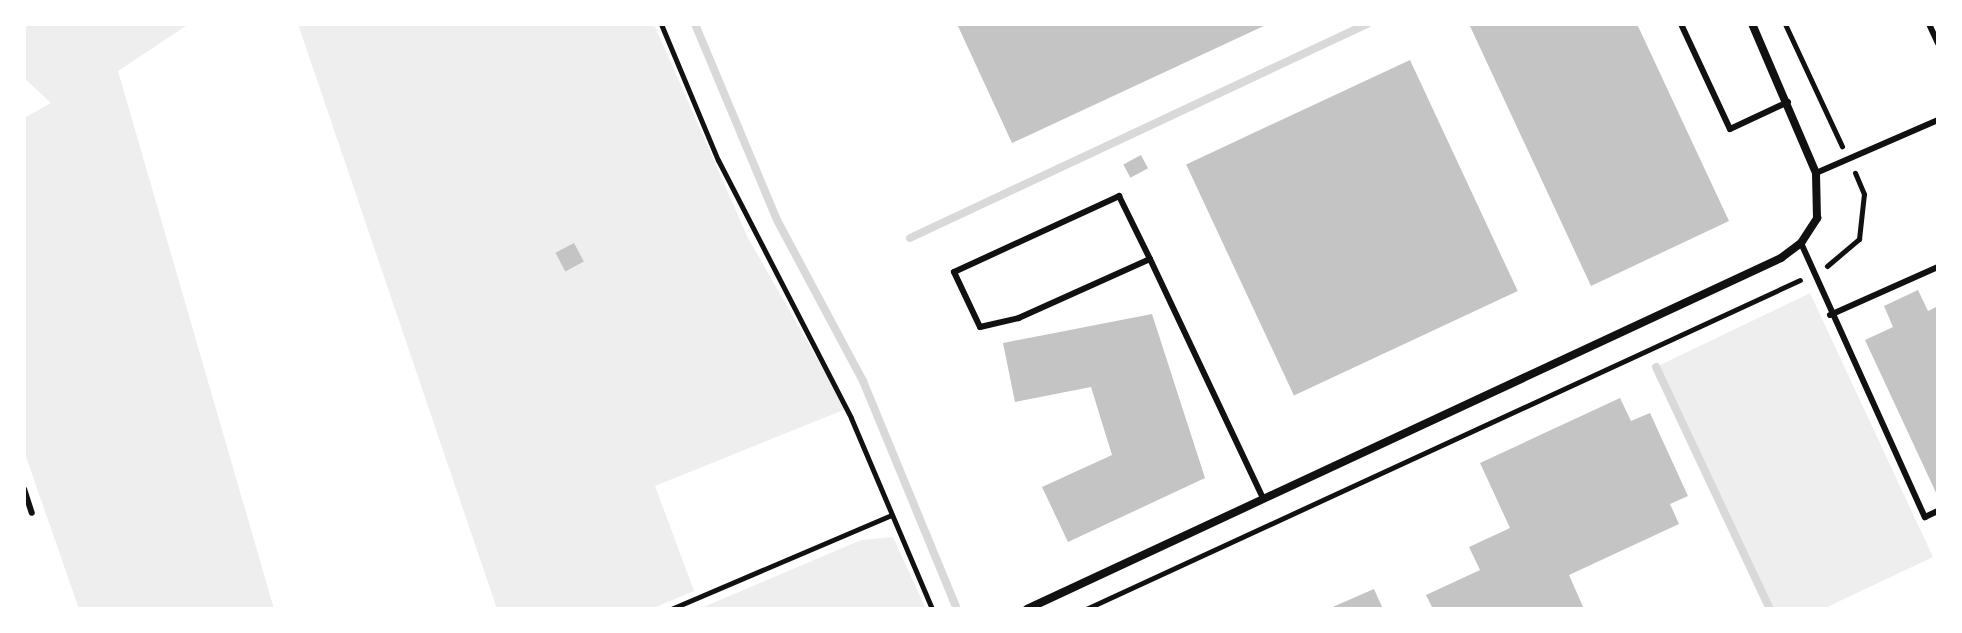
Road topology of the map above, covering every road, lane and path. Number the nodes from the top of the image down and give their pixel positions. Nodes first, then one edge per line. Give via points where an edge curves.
1 (661, 24) edge
2 (1681, 24) edge
3 (1752, 24) edge
4 (1929, 24) edge
5 (1938, 43) edge
6 (1788, 102) junction
7 (1938, 120) edge
8 (1816, 173) junction
9 (1801, 243) junction
10 (1150, 259) junction
11 (1938, 267) edge
12 (1830, 315) junction
13 (24, 489) edge
14 (1263, 498) junction
15 (1938, 511) edge
16 (32, 513) dead end
17 (891, 515) junction
18 (671, 609) edge
19 (932, 609) edge
20 (1027, 609) edge

1 - 17 path via 718,160 851,418
2 - 6 lane via 1730,129
3 - 6 street
4 - 5 lane
6 - 8 street
7 - 8 lane
8 - 9 street via 1817,218
9 - 12 lane
9 - 14 street via 1781,258
10 - 10 lane via 1119,196 954,272 980,327 1019,318
10 - 14 lane
11 - 12 lane
12 - 15 lane via 1925,517
13 - 16 lane
14 - 20 street
17 - 18 path
17 - 19 path

